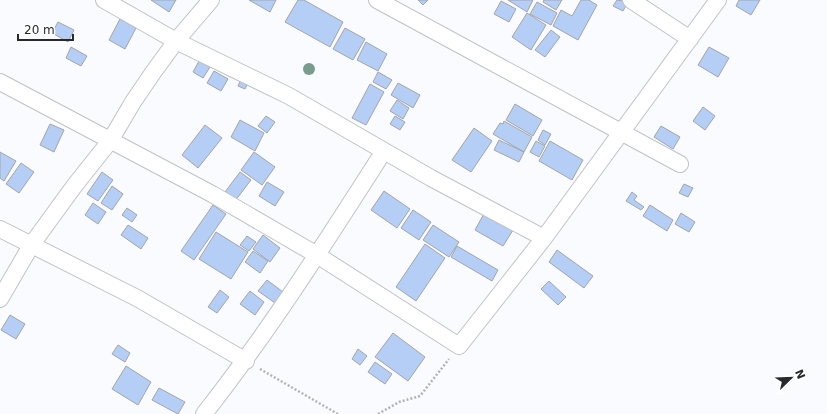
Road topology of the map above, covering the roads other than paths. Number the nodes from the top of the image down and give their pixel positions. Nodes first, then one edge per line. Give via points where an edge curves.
1 (104, 0) edge
2 (211, 0) edge
3 (377, 0) edge
4 (631, 0) edge
5 (718, 0) edge
6 (690, 39) junction
7 (176, 41) junction
8 (0, 82) edge
9 (622, 132) junction
10 (110, 141) junction
11 (384, 151) junction
12 (680, 164) dead end
13 (0, 229) edge
14 (544, 238) junction
15 (32, 244) junction
16 (317, 255) junction
17 (0, 299) edge
18 (246, 361) junction
19 (204, 414) edge

1 - 7 street
2 - 7 street
3 - 9 street
4 - 6 street
5 - 6 street
6 - 9 street
7 - 10 street via 133,102
7 - 11 street via 289,96
8 - 10 street
9 - 12 street
9 - 14 street
10 - 15 street
10 - 16 street via 212,194
11 - 14 street
11 - 16 street
13 - 15 street
14 - 16 street via 459,346
15 - 17 street
15 - 18 street via 137,298
16 - 18 street
18 - 19 street

